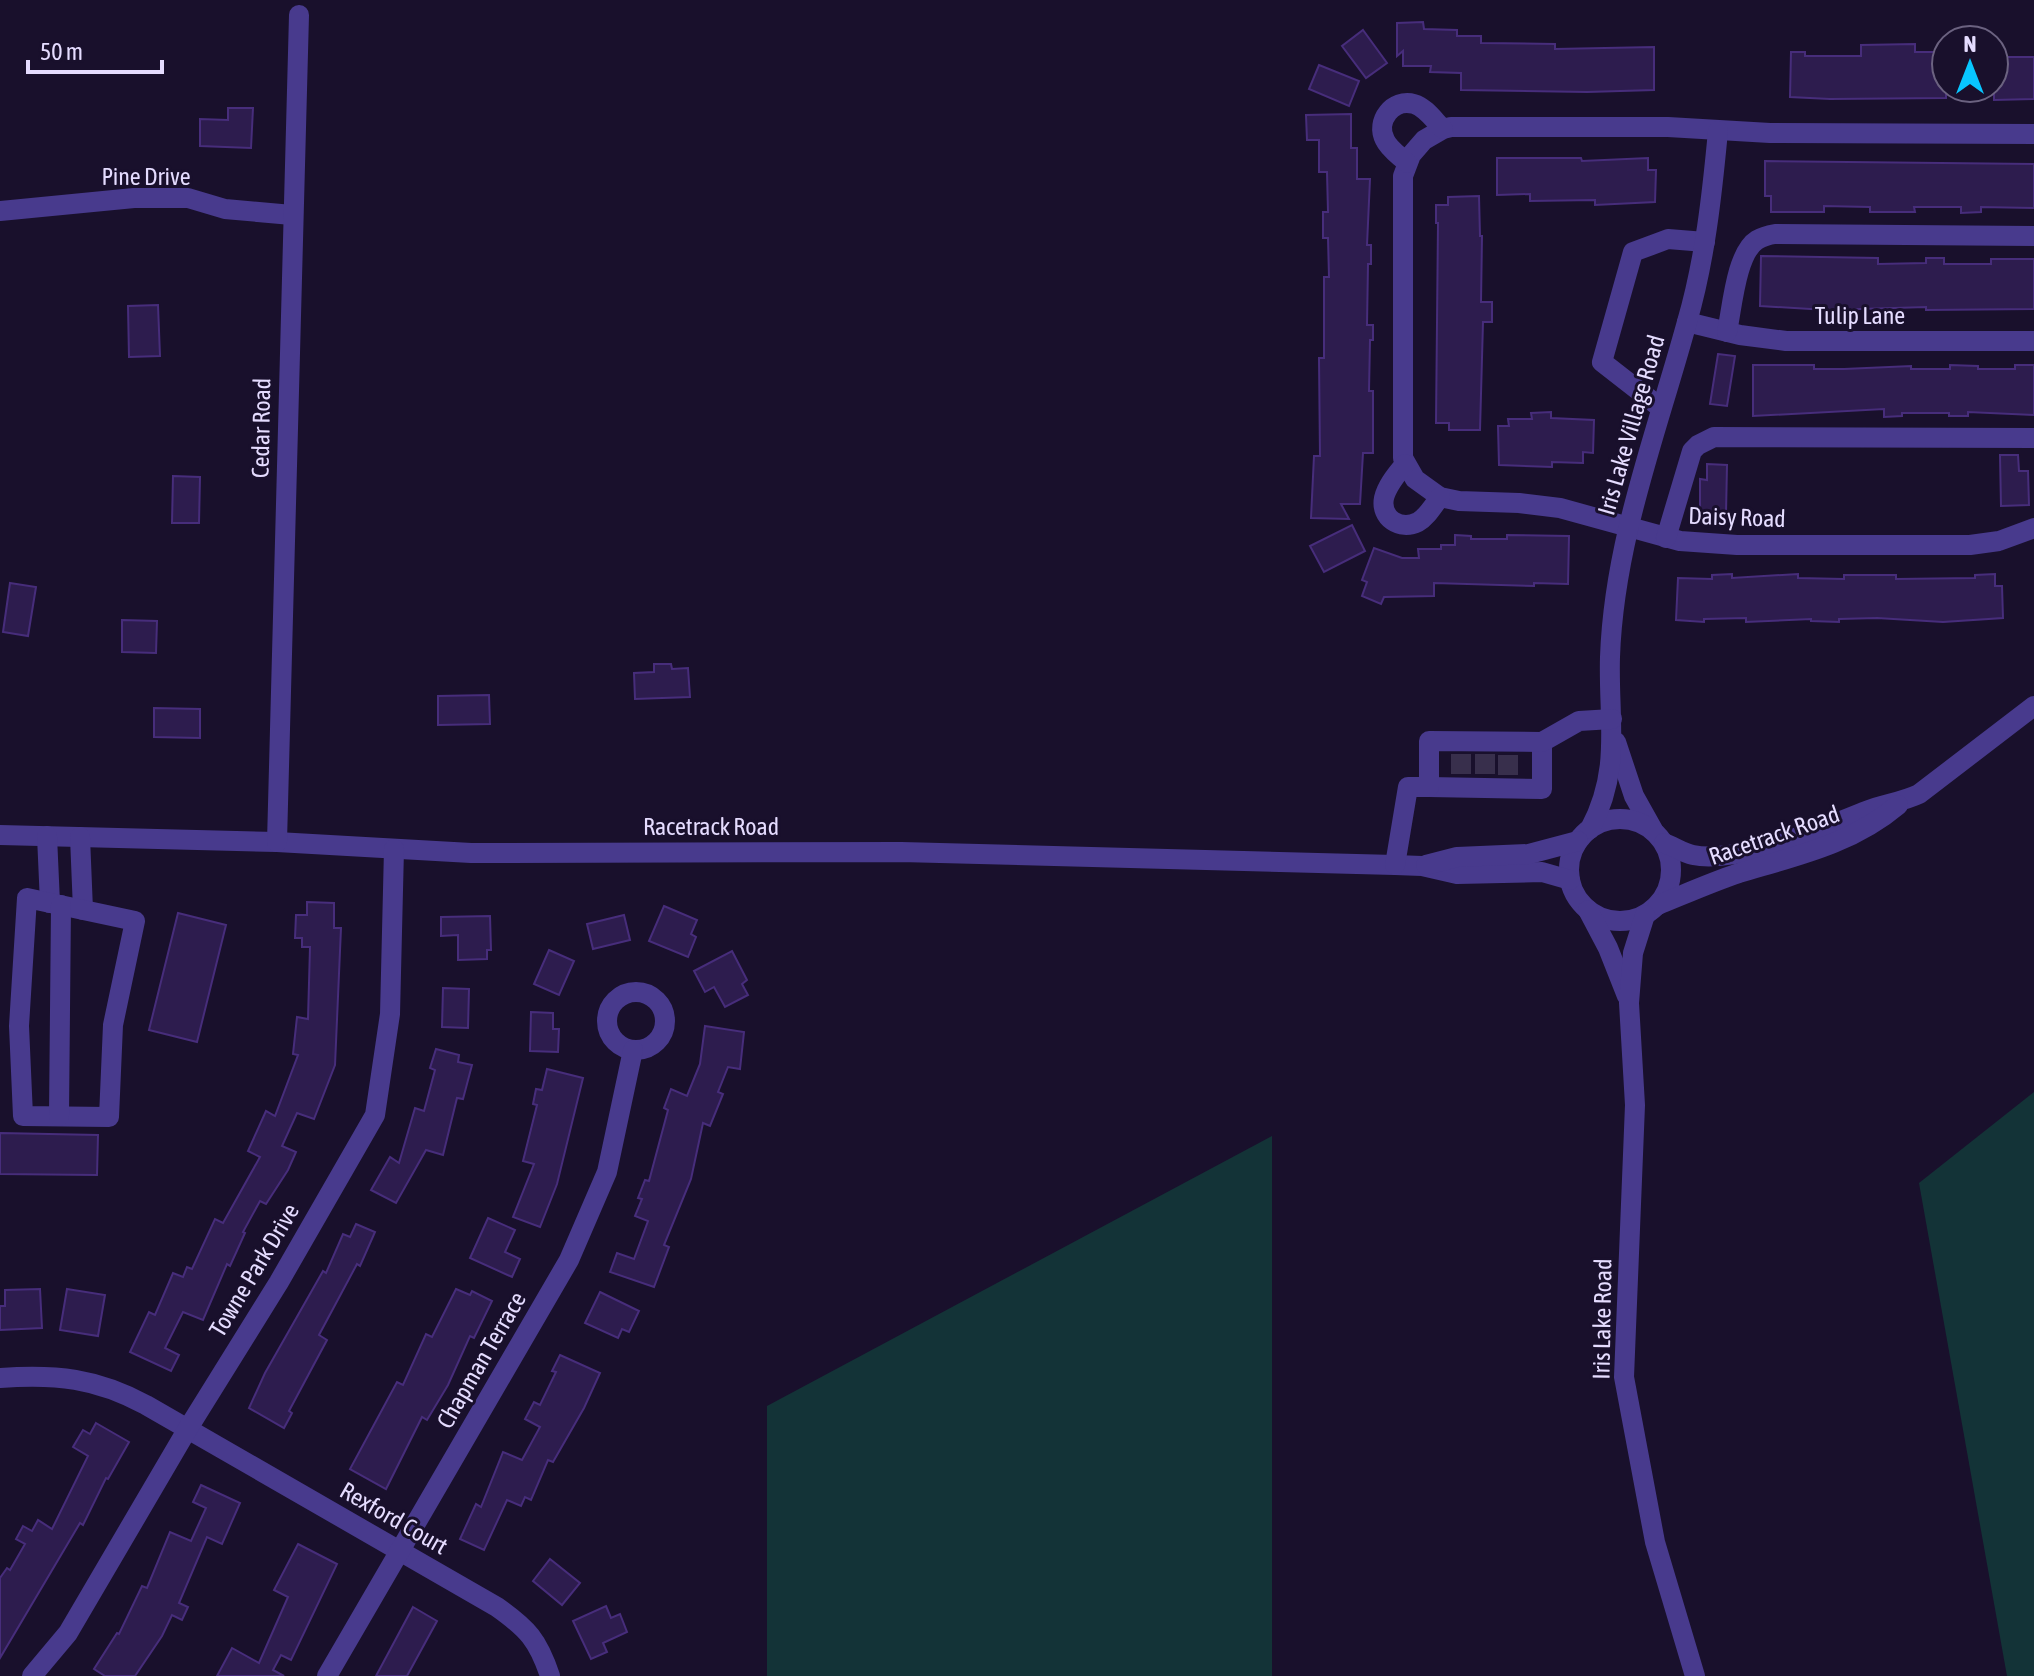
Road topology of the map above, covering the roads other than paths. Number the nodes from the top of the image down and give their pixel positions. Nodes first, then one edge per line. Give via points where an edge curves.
1 (299, 15) dead end
2 (1443, 129) junction
3 (1718, 131) junction
4 (2034, 134) edge
5 (1407, 163) junction
6 (0, 211) edge
7 (292, 215) junction
8 (2034, 236) edge
9 (1705, 242) junction
10 (1687, 322) junction
11 (1727, 332) junction
12 (2034, 341) edge
13 (1661, 408) junction
14 (2034, 438) edge
15 (1405, 464) junction
16 (1440, 497) junction
17 (1628, 526) junction
18 (2034, 528) edge
19 (1666, 538) junction
20 (2034, 706) edge
21 (1613, 727) junction
22 (1542, 742) junction
23 (1429, 787) junction
24 (1901, 803) junction
25 (0, 835) edge
26 (1584, 835) junction
27 (47, 836) junction
28 (1658, 836) junction
29 (80, 837) junction
30 (277, 842) junction
31 (394, 849) junction
32 (1395, 865) junction
33 (1422, 866) junction
34 (1570, 880) junction
35 (56, 904) junction
36 (83, 910) junction
37 (1588, 910) junction
38 (1651, 910) junction
39 (1629, 1003) junction
40 (633, 1050) dead end
41 (59, 1116) junction
42 (0, 1378) edge
43 (187, 1430) junction
44 (400, 1552) junction
45 (32, 1676) edge
46 (327, 1676) edge
47 (550, 1676) edge
48 (1695, 1676) edge

1 - 7 street, Cedar Road
2 - 3 street
2 - 5 street via 1424,140
2 - 5 street via 1414,104 1388,112 1383,136
3 - 4 street
3 - 9 street, Iris Lake Village Road
5 - 15 street via 1401,239
6 - 7 street, Pine Drive via 188,198 225,209
7 - 30 street, Cedar Road
8 - 11 street via 1767,236 1755,241 1743,257
9 - 10 street, Iris Lake Village Road
9 - 13 street via 1668,239 1633,252 1602,362
10 - 11 street, Tulip Lane
10 - 13 street, Iris Lake Village Road
11 - 12 street, Tulip Lane via 1786,341
13 - 17 street, Iris Lake Village Road
14 - 19 street via 1714,437 1692,451
15 - 16 street via 1422,486
15 - 16 street via 1385,495 1390,520 1403,525 1418,522
16 - 17 street, Daisy Road via 1541,505
17 - 19 street, Daisy Road
17 - 21 street, Iris Lake Village Road via 1610,658
18 - 19 street, Daisy Road via 1970,545 1737,545
20 - 24 street, Racetrack Road
21 - 22 street via 1579,721
21 - 26 street, Iris Lake Village Road via 1603,804
21 - 28 street, Iris Lake Village Road via 1634,796
22 - 23 street via 1461,748 1429,741
22 - 23 street via 1542,789 1485,782
23 - 32 street via 1408,787
24 - 28 street, Racetrack Road via 1725,855 1692,855
24 - 38 street, Racetrack Road via 1849,838 1736,874
25 - 27 street, Racetrack Road
26 - 28 street via 1605,821 1622,819 1638,822
26 - 33 street, Racetrack Road via 1529,854 1457,857
26 - 34 street via 1572,853
27 - 29 street, Racetrack Road
27 - 35 street
28 - 38 street via 1672,875
29 - 30 street, Racetrack Road
29 - 36 street
30 - 31 street, Racetrack Road
31 - 32 street, Racetrack Road via 901,852
31 - 43 street, Towne Park Drive via 390,1014 375,1115
32 - 33 street, Racetrack Road
33 - 34 street, Racetrack Road via 1457,874 1542,872
34 - 37 street
35 - 36 street
35 - 41 street
35 - 41 street via 27,898 19,1026 23,1116
36 - 41 street via 135,921 113,1025 109,1117
37 - 38 street via 1616,921
37 - 39 street, Iris Lake Road
38 - 39 street, Iris Lake Road via 1633,953
39 - 48 street, Iris Lake Road via 1635,1105 1624,1377 1655,1542
40 - 44 street, Chapman Terrace via 607,1172 569,1260
42 - 43 street, Rexford Court via 58,1376 93,1382 122,1391
43 - 44 street, Rexford Court
43 - 45 street, Towne Park Drive via 68,1633
44 - 46 street, Chapman Terrace
44 - 47 street, Rexford Court via 525,1627

